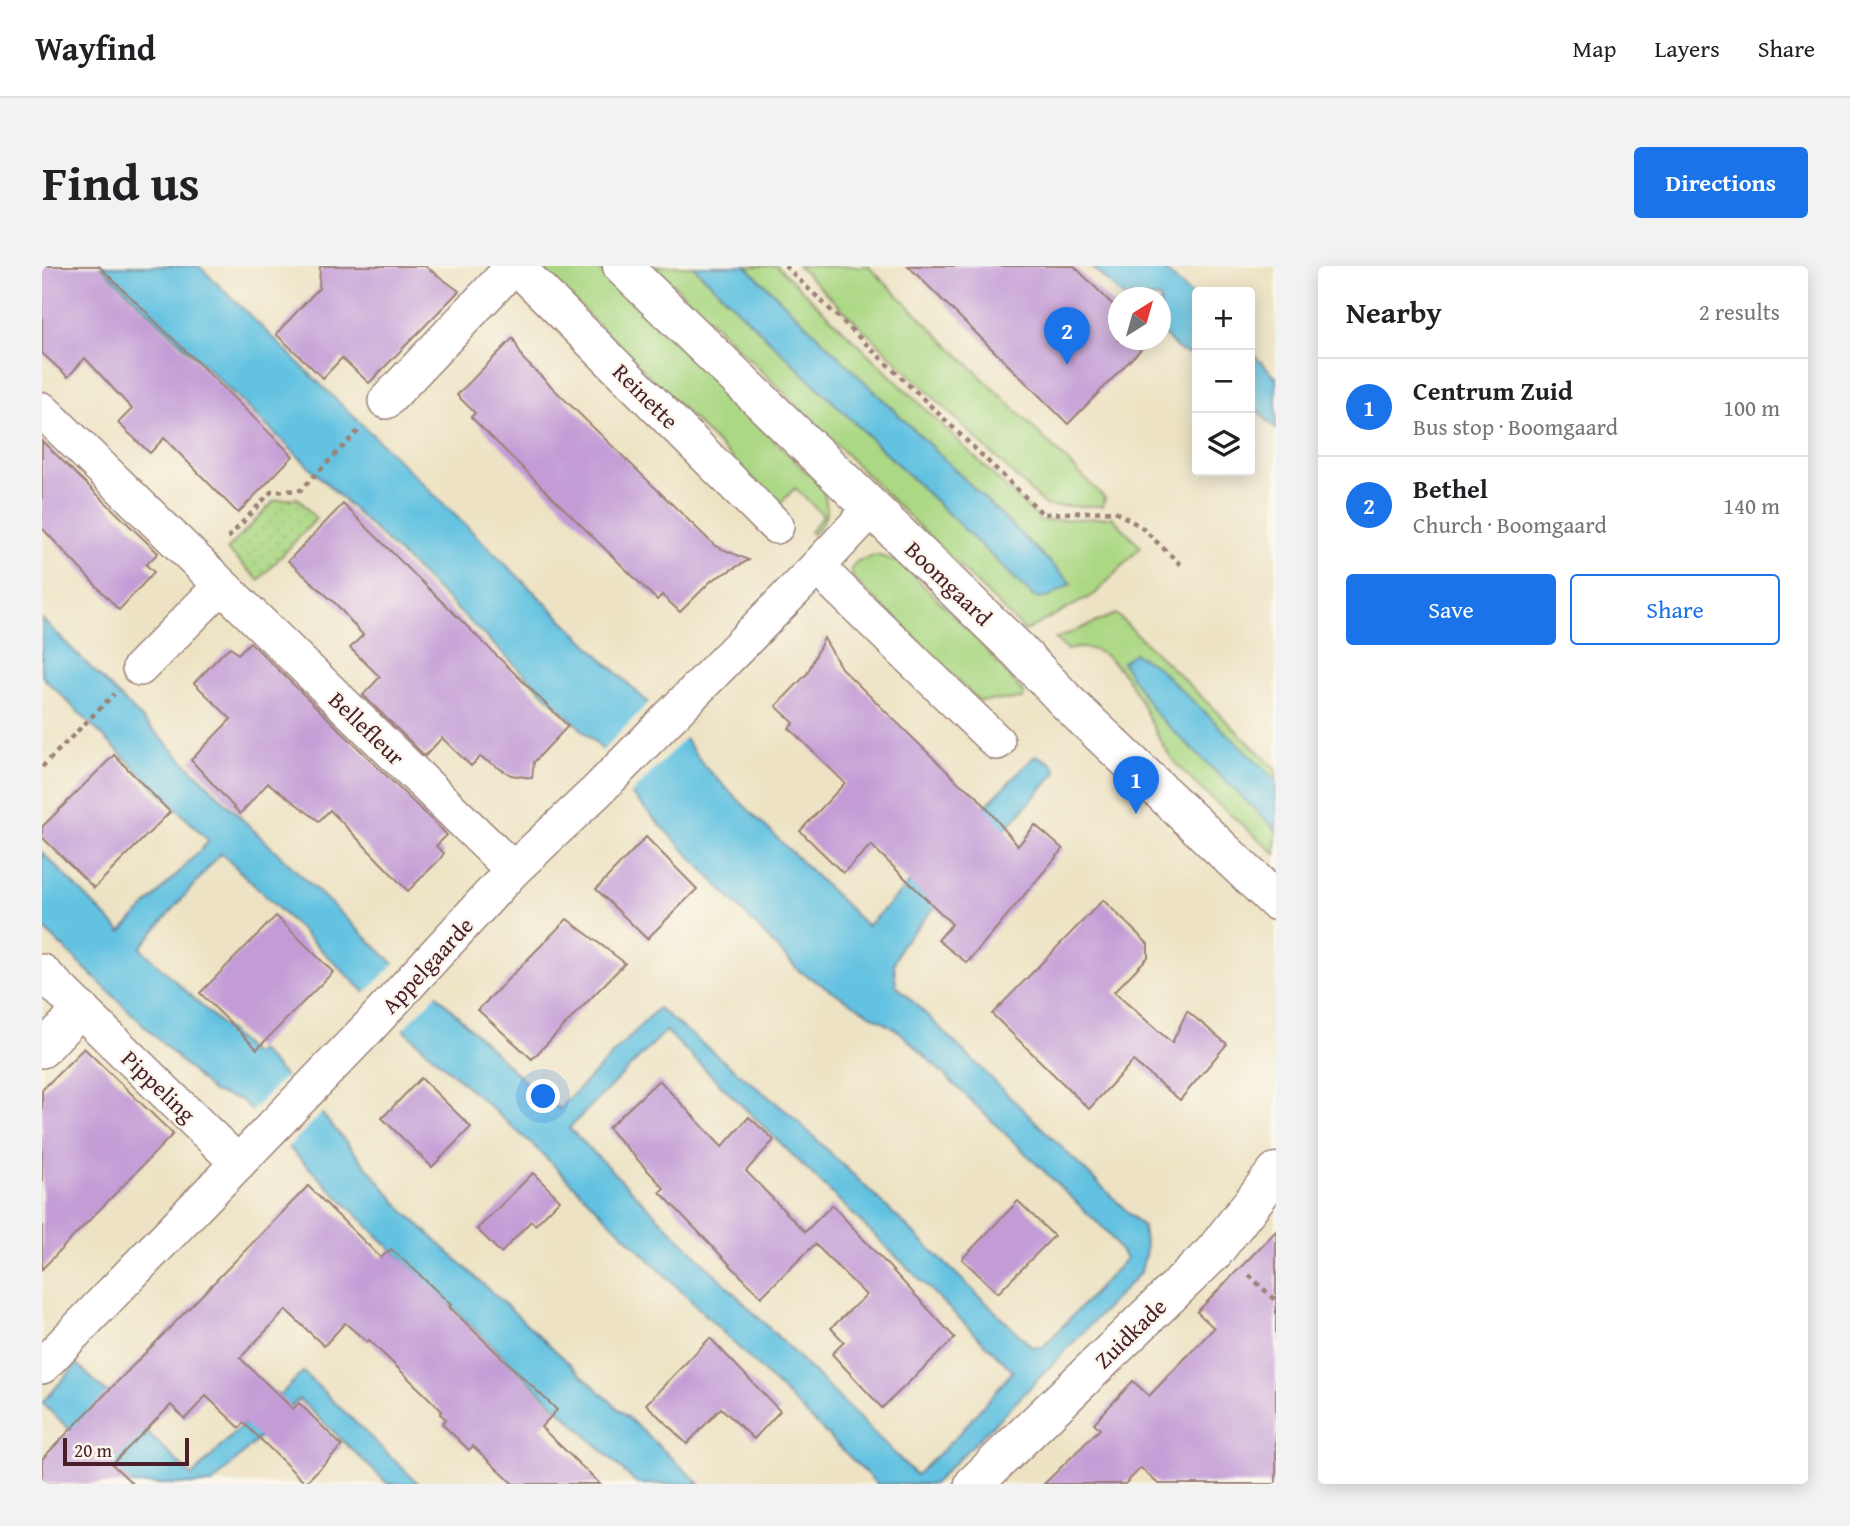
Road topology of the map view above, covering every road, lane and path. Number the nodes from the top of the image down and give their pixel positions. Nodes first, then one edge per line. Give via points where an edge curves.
1 (515, 266) edge
2 (622, 266) edge
3 (785, 266) edge
4 (42, 410) edge
5 (374, 414) joint
6 (872, 508) junction
7 (776, 526) dead end
8 (817, 567) junction
9 (1183, 567) dead end
10 (211, 576) junction
11 (140, 668) dead end
12 (115, 693) dead end
13 (997, 742) dead end
14 (42, 767) edge
15 (513, 870) junction
16 (1276, 901) edge
17 (42, 972) edge
18 (81, 1009) junction
19 (42, 1050) edge
20 (249, 1152) junction
21 (1276, 1172) edge
22 (42, 1366) edge
23 (974, 1484) edge

1 - 5 street, Reinette
1 - 7 street, Reinette
2 - 6 street, Boomgaard
3 - 9 path via 1043,514 1115,511 1141,527
4 - 10 street, Bellefleur
5 - 10 path via 301,491 271,492
6 - 8 street
6 - 16 street, Boomgaard
8 - 13 street
8 - 15 street, Appelgaarde
10 - 11 street
10 - 15 street, Bellefleur
12 - 14 path
15 - 20 street, Appelgaarde
17 - 18 street, Pippeling
18 - 19 street
18 - 20 street, Pippeling
20 - 22 street, Appelgaarde
21 - 23 street, Zuidkade via 1213,1253

